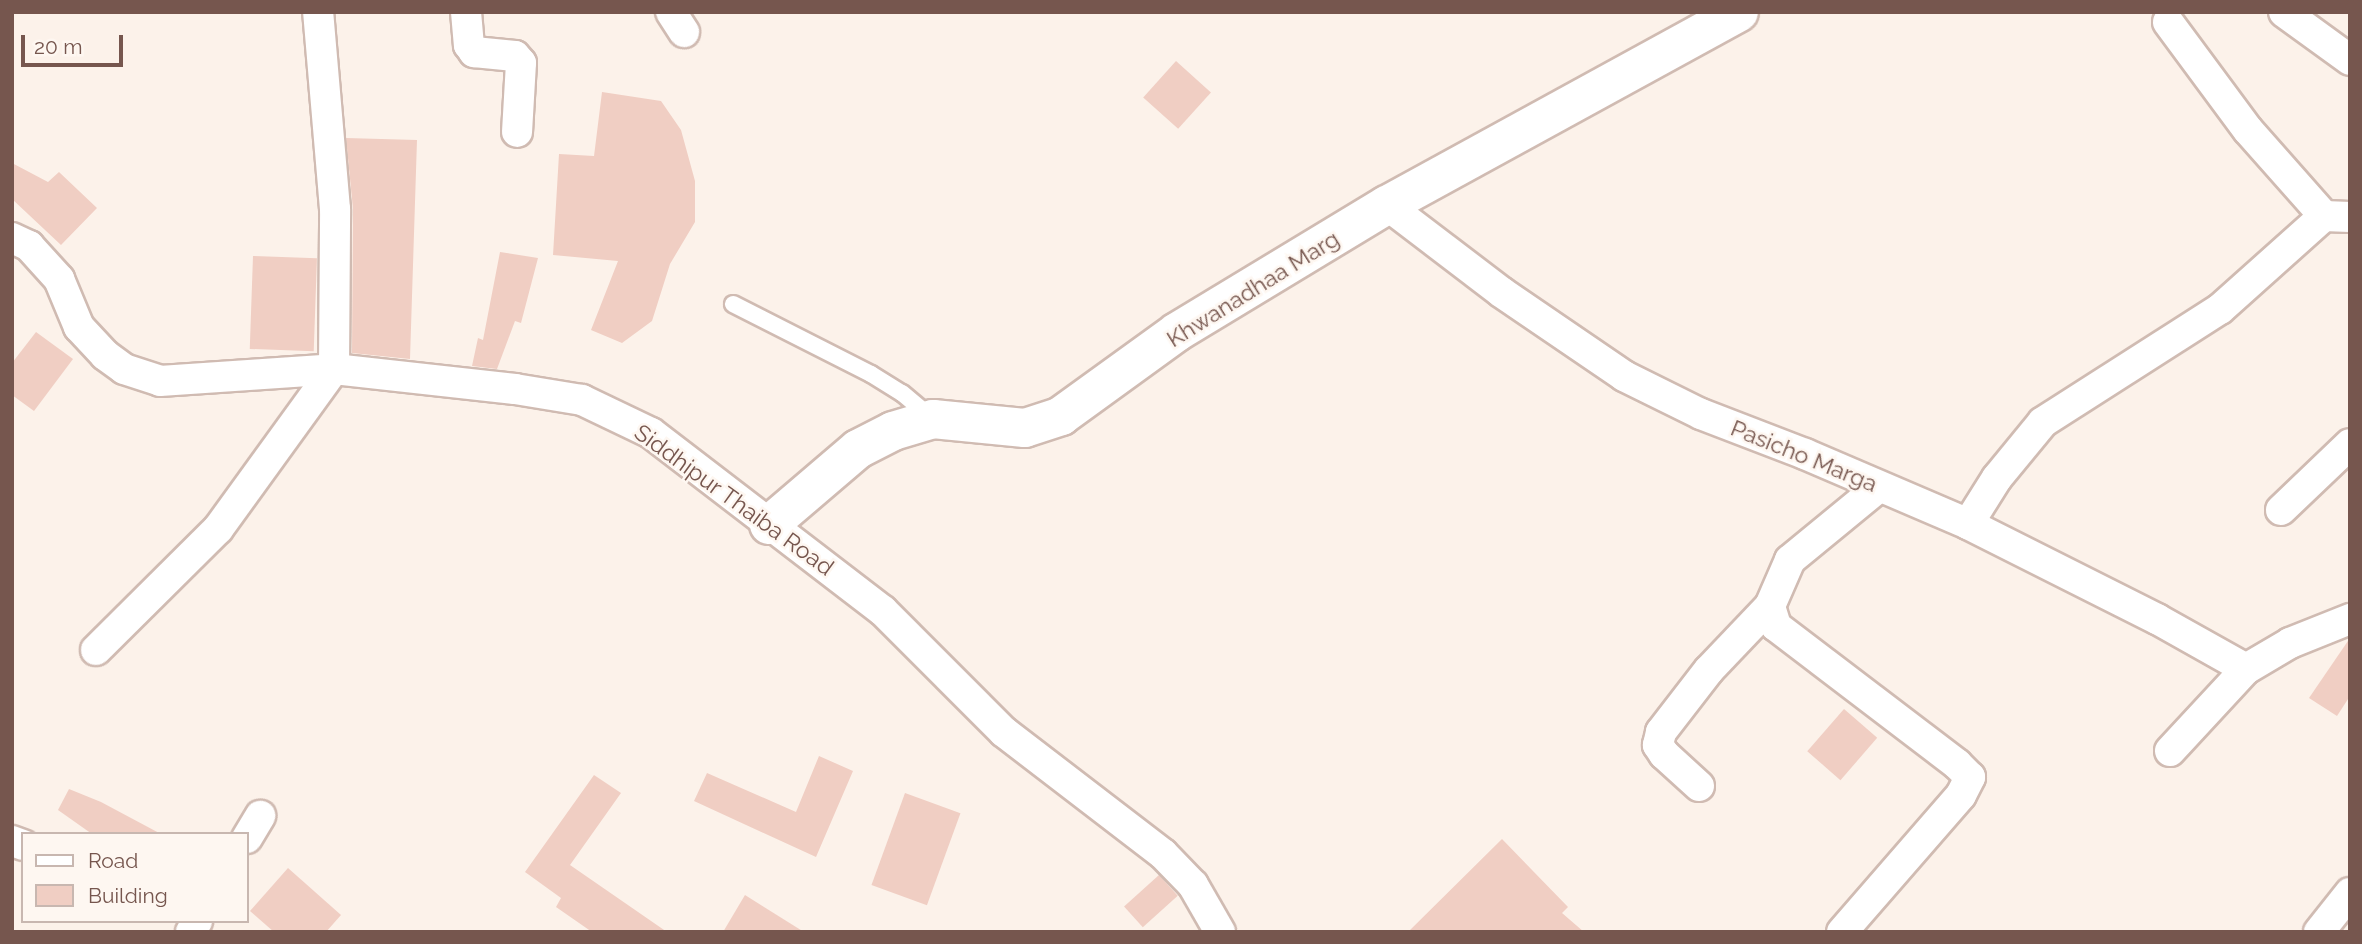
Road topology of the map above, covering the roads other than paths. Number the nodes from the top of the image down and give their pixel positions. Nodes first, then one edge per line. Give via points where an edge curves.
1 (318, 12) edge
2 (466, 12) edge
3 (1739, 12) edge
4 (2284, 12) edge
5 (2168, 22) dead end
6 (2350, 60) edge
7 (517, 132) dead end
8 (1387, 205) junction
9 (2337, 217) edge
10 (12, 238) edge
11 (733, 304) dead end
12 (334, 369) junction
13 (933, 419) junction
14 (2350, 444) edge
15 (1878, 487) junction
16 (2281, 510) dead end
17 (1968, 524) junction
18 (769, 525) junction
19 (1770, 606) junction
20 (2350, 619) edge
21 (96, 650) dead end
22 (2245, 669) junction
23 (2170, 751) dead end
24 (1699, 786) dead end
25 (2350, 893) edge
26 (1220, 932) edge
27 (1842, 932) edge
28 (2319, 932) edge

1 - 12 street via 335,209
2 - 7 street via 469,45 474,52 515,55 521,63
3 - 8 street, Khwanadhaa Marg
4 - 6 street
5 - 9 street via 2248,130
8 - 13 street, Khwanadhaa Marg via 1177,332 1060,416 1025,428
8 - 15 street, Pasicho Marga via 1501,292 1624,376 1701,414
9 - 17 street via 2220,309 2043,422 1997,478
10 - 12 street, Siddhipur Thaiba Road via 29,246 60,279 79,327 124,369 160,381
11 - 13 lane via 871,374
12 - 18 street, Siddhipur Thaiba Road via 515,388 582,400 651,433
12 - 21 street via 218,529
13 - 18 street, Khwanadhaa Marg via 893,431 858,449
14 - 16 street
15 - 17 street, Pasicho Marga
15 - 19 street via 1790,560
17 - 22 street, Pasicho Marga
18 - 26 street, Siddhipur Thaiba Road via 883,611 1004,732 1163,854 1193,885
19 - 24 street via 1709,670 1661,732 1658,745 1664,754
19 - 27 street via 1776,626 1970,777 1961,795
20 - 22 street via 2290,643
22 - 23 street
25 - 28 street

